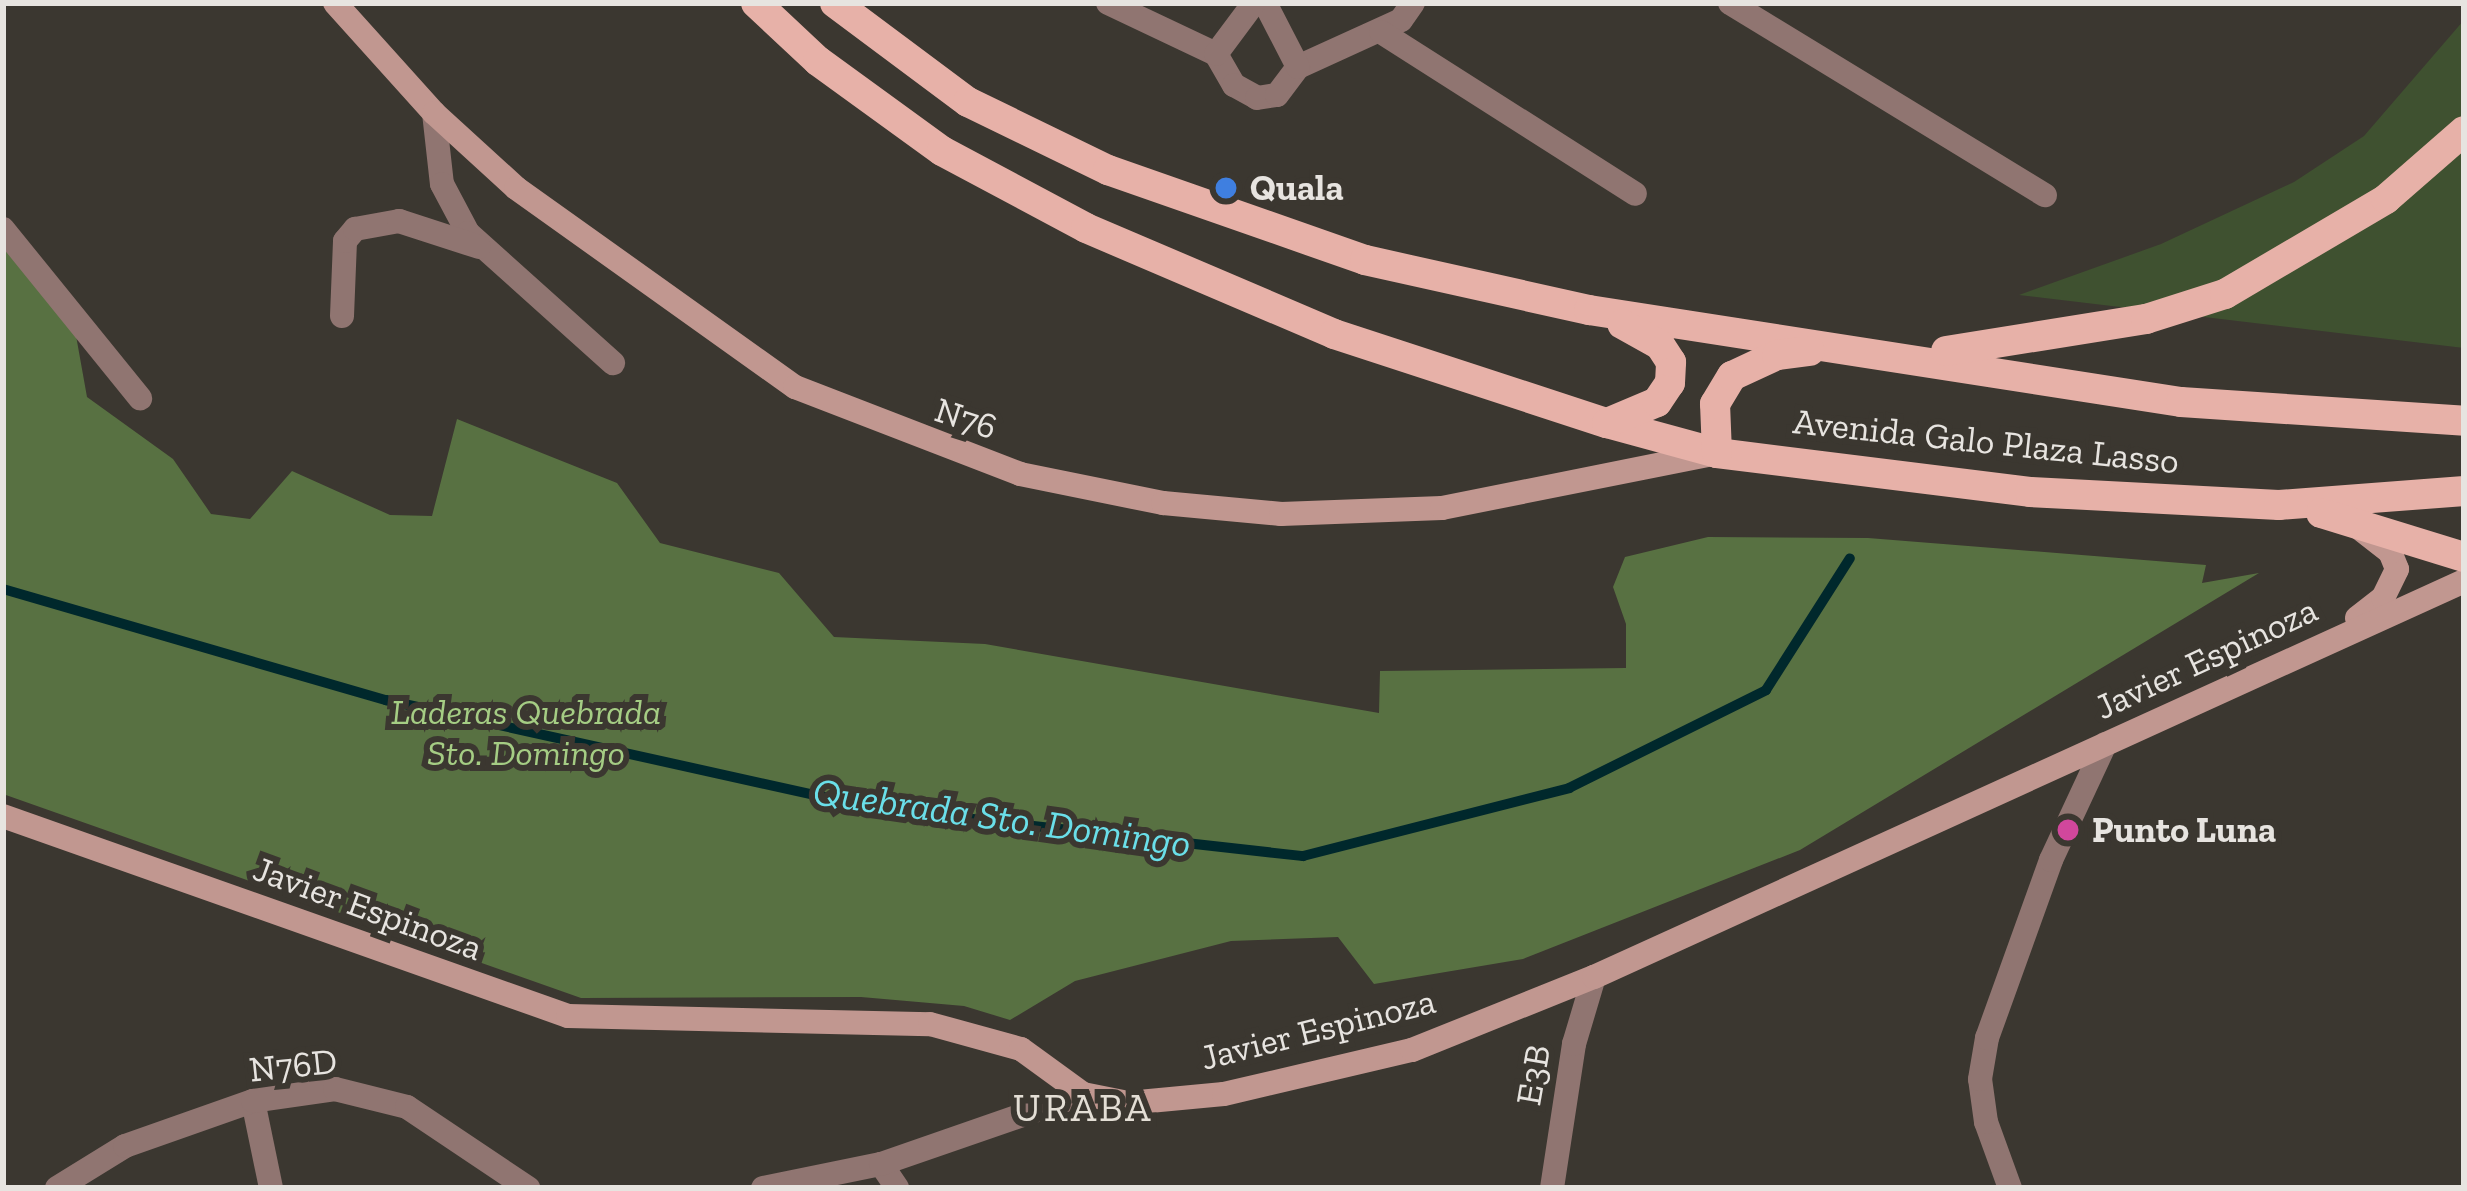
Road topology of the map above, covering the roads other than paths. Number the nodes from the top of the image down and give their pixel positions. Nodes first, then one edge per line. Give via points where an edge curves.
1 (335, 3) edge
2 (756, 3) edge
3 (835, 3) edge
4 (1108, 3) edge
5 (1254, 3) edge
6 (1265, 3) edge
7 (1413, 3) edge
8 (1730, 3) edge
9 (1381, 32) junction
10 (1216, 54) junction
11 (1298, 68) junction
12 (434, 112) junction
13 (2464, 131) edge
14 (1635, 194) dead end
15 (2045, 195) dead end
16 (3, 230) edge
17 (479, 247) junction
18 (1588, 310) junction
19 (342, 316) dead end
20 (1846, 348) junction
21 (1914, 355) junction
22 (613, 363) dead end
23 (140, 398) dead end
24 (2464, 421) edge
25 (1607, 423) junction
26 (1717, 453) junction
27 (2464, 491) edge
28 (2279, 505) junction
29 (2343, 517) junction
30 (2464, 557) edge
31 (2464, 580) edge
32 (2322, 645) junction
33 (2105, 744) junction
34 (3, 816) edge
35 (1594, 977) junction
36 (1083, 1094) junction
37 (253, 1101) junction
38 (881, 1164) junction
39 (57, 1188) edge
40 (271, 1188) edge
41 (528, 1188) edge
42 (764, 1188) edge
43 (897, 1188) edge
44 (1552, 1188) edge
45 (2010, 1188) edge

1 - 12 street, N76
2 - 25 main road, Avenida Galo Plaza Lasso via 818,61 942,151 1086,228 1334,334
3 - 18 main road via 968,102 1108,170 1291,240
4 - 10 street
5 - 10 street
6 - 11 street
7 - 9 street
8 - 15 street
9 - 11 street
9 - 14 street
10 - 11 street via 1234,85 1257,98 1277,95
12 - 17 street via 442,184
12 - 26 street, N76 via 562,224 795,388 1020,474 1163,503 1281,514 1442,508
13 - 21 main road via 2386,199 2225,294 2124,323
16 - 23 street
17 - 19 street via 399,221 355,230 345,242
17 - 22 street
18 - 20 main road
18 - 25 main road via 1641,333 1671,362 1657,402
20 - 21 main road, Avenida Galo Plaza Lasso
20 - 26 main road via 1778,355 1732,376 1715,404
21 - 24 main road, Avenida Galo Plaza Lasso via 2181,402
25 - 26 main road, Avenida Galo Plaza Lasso
26 - 28 main road, Avenida Galo Plaza Lasso via 2030,493
27 - 28 main road, Avenida Galo Plaza Lasso
28 - 29 main road
29 - 30 main road
29 - 32 street via 2390,552 2396,580
31 - 32 street, Javier Espinoza
32 - 33 street, Javier Espinoza
33 - 35 street, Javier Espinoza
33 - 45 street via 2051,860 1987,1038 1980,1079 1986,1122
34 - 36 street, Javier Espinoza via 568,1016 930,1024 1021,1049
35 - 36 street, Javier Espinoza via 1412,1050 1224,1094 1129,1103
35 - 44 street, E3B via 1574,1043
36 - 38 street
37 - 39 street, N76D via 125,1146
37 - 40 street
37 - 41 street, N76D via 335,1089 407,1107
38 - 42 street
38 - 43 street

